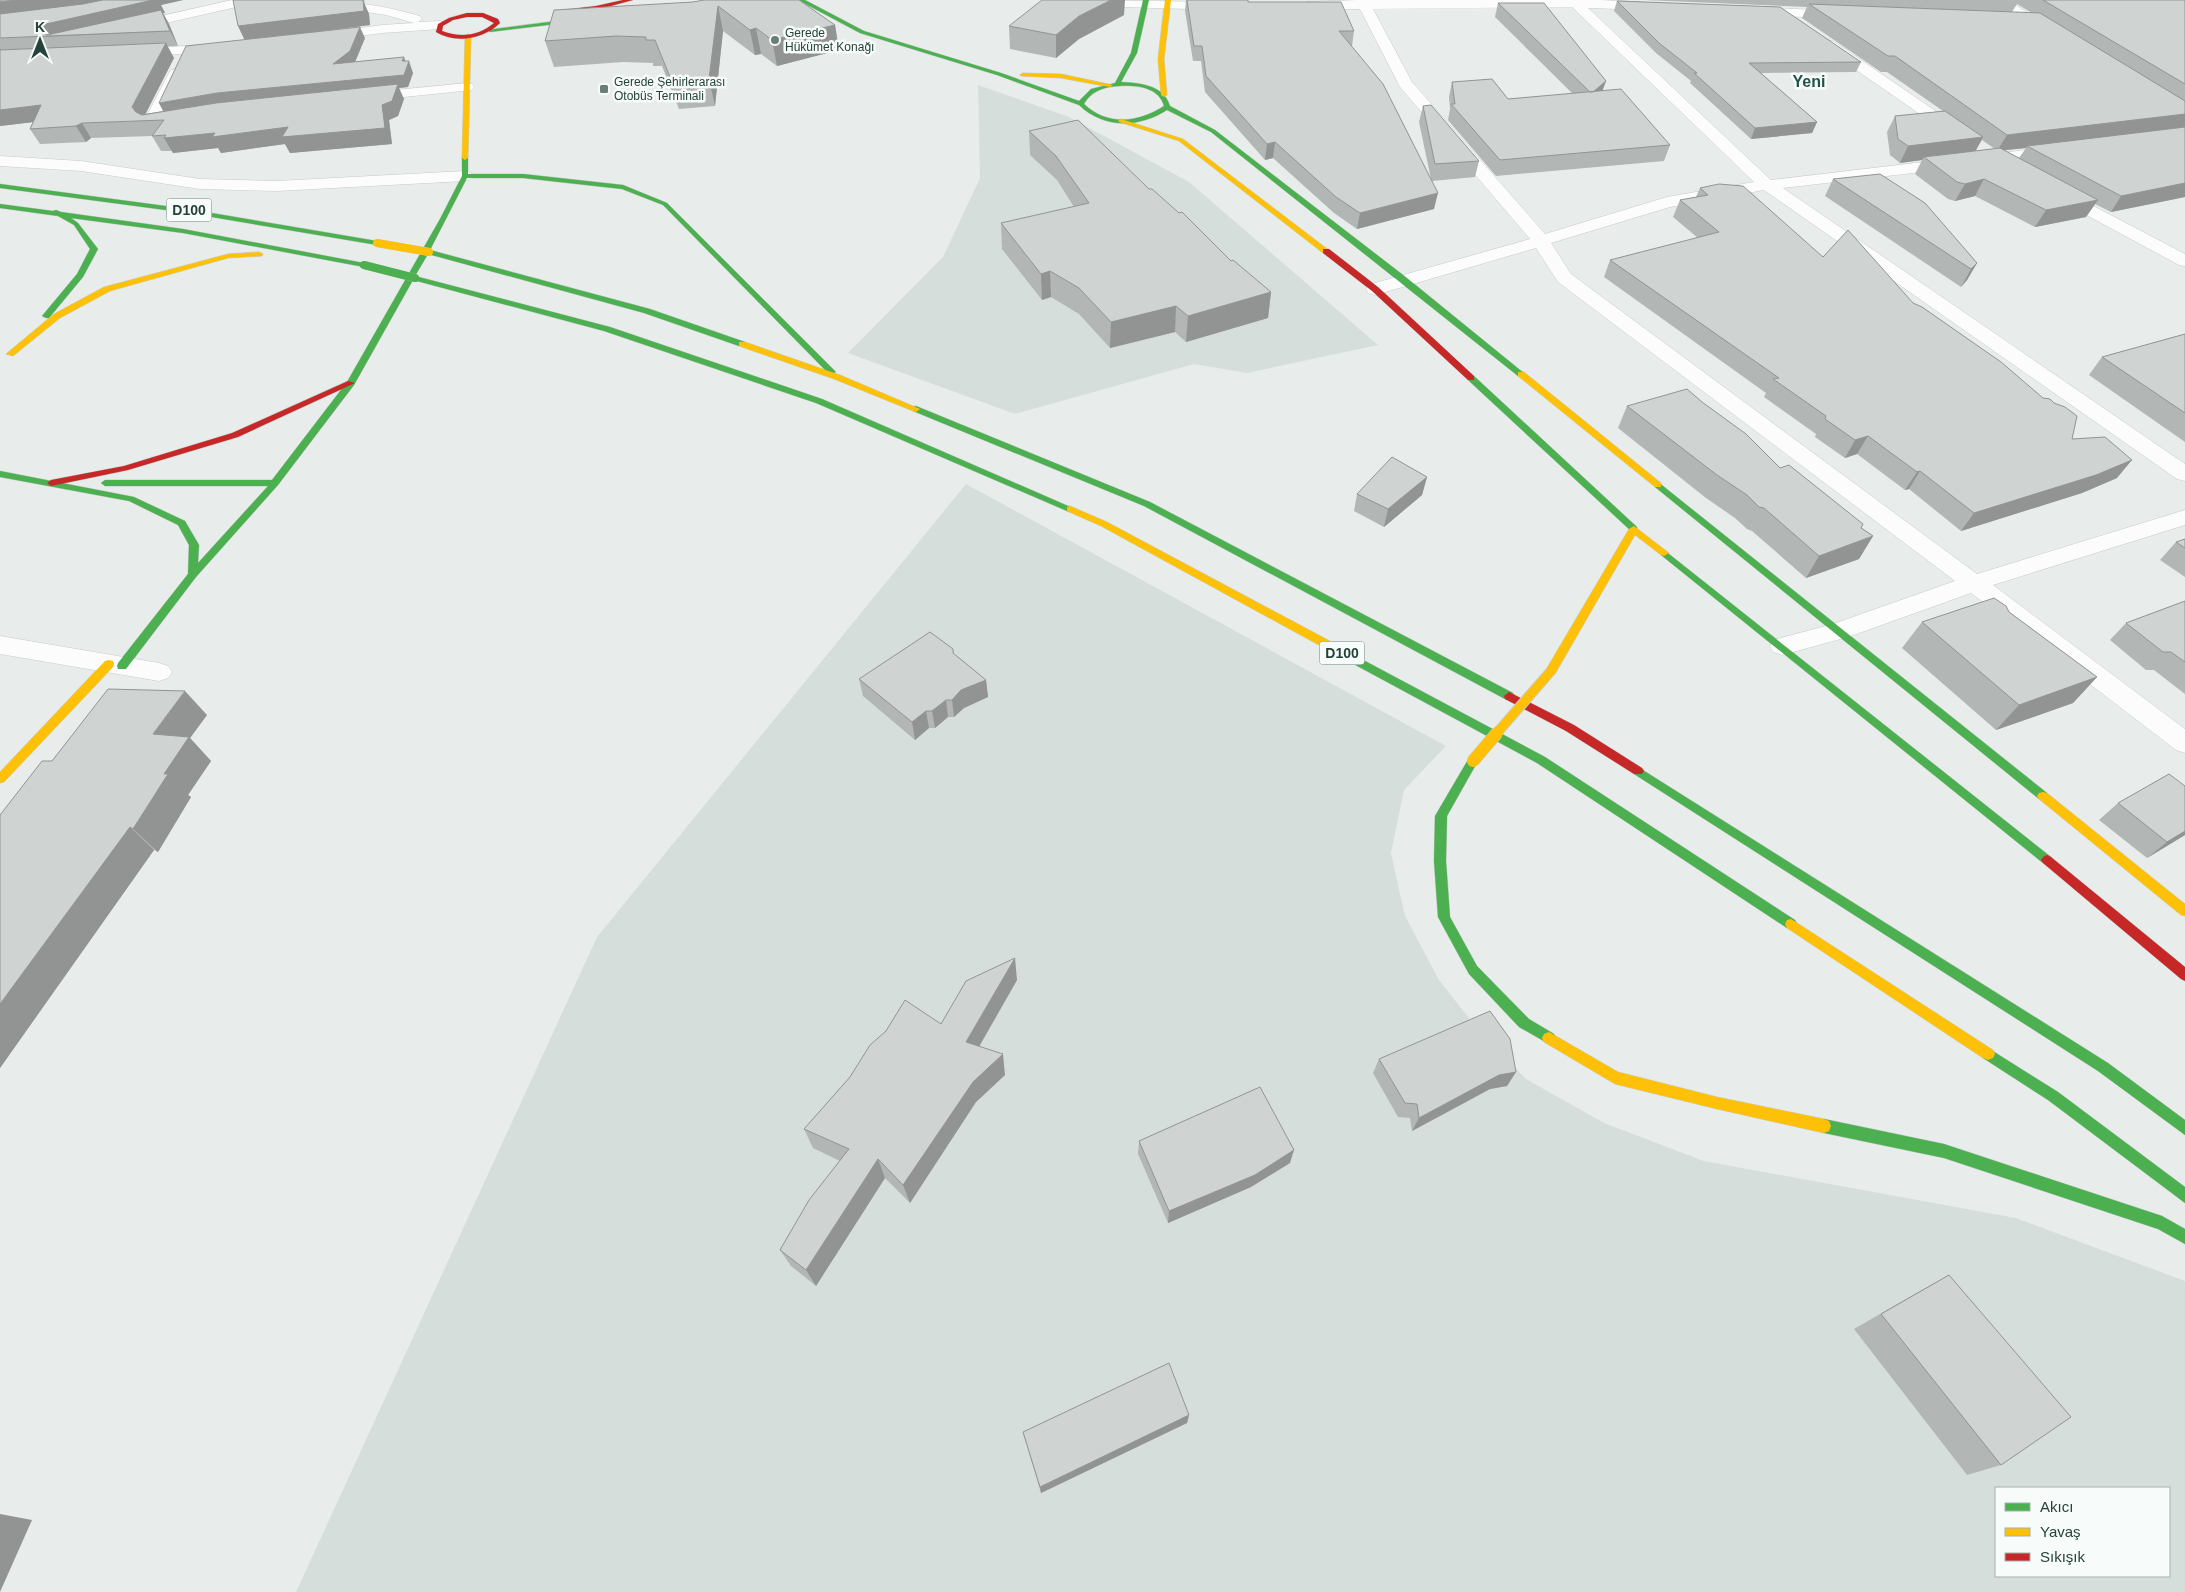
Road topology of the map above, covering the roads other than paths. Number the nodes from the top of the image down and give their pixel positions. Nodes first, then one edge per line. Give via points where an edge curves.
1 (249, 0) edge
2 (314, 0) edge
3 (412, 0) edge
4 (475, 0) edge
5 (630, 0) edge
6 (801, 0) edge
7 (1072, 0) edge
8 (1999, 0) edge
9 (1573, 1) edge
10 (1146, 3) edge
11 (1167, 3) edge
12 (1365, 3) edge
13 (1236, 6) edge
14 (1296, 6) edge
15 (1663, 7) edge
16 (563, 10) edge
17 (1732, 10) edge
18 (1781, 12) junction
19 (476, 15) junction
20 (1859, 15) edge
21 (413, 18) junction
22 (493, 18) junction
23 (606, 18) edge
24 (2004, 21) edge
25 (2034, 22) junction
26 (442, 24) junction
27 (490, 30) junction
28 (115, 31) edge
29 (468, 36) junction
30 (313, 38) edge
31 (2067, 43) edge
32 (234, 47) edge
33 (186, 51) junction
34 (118, 54) edge
35 (999, 74) junction
36 (1114, 85) junction
37 (467, 87) junction
38 (350, 98) edge
39 (1165, 101) junction
40 (1081, 104) junction
41 (190, 118) edge
42 (1121, 122) junction
43 (2071, 149) edge
44 (1994, 158) junction
45 (0, 161) edge
46 (2020, 172) edge
47 (465, 176) junction
48 (1767, 185) junction
49 (0, 186) edge
50 (2046, 186) edge
51 (0, 206) edge
52 (56, 212) junction
53 (1541, 241) junction
54 (306, 252) junction
55 (2185, 261) edge
56 (1404, 280) junction
57 (1375, 289) junction
58 (10, 354) junction
59 (0, 364) edge
60 (837, 377) junction
61 (351, 383) junction
62 (0, 474) edge
63 (2185, 474) edge
64 (51, 483) junction
65 (275, 483) junction
66 (2185, 517) edge
67 (1634, 529) junction
68 (193, 575) junction
69 (1974, 583) junction
70 (1839, 631) junction
71 (0, 645) edge
72 (1782, 646) junction
73 (132, 669) junction
74 (2185, 743) edge
75 (0, 779) edge
76 (2185, 911) edge
77 (2185, 975) edge
78 (2185, 1128) edge
79 (2185, 1196) edge
80 (2185, 1237) edge

1 - 28 street
2 - 21 street
3 - 21 street
4 - 19 main road
5 - 16 main road via 596,8
6 - 35 main road via 862,32
7 - 10 street
8 - 25 street
9 - 12 street
9 - 15 street
9 - 48 street
10 - 11 street
10 - 36 main road via 1134,53
11 - 13 street
11 - 39 main road via 1161,59
12 - 14 street
12 - 53 street via 1405,84
16 - 22 main road
16 - 23 main road
16 - 27 main road
17 - 18 street
18 - 20 street
18 - 44 street
19 - 22 main road
19 - 26 main road via 458,17
21 - 26 street
22 - 27 main road via 497,23
24 - 25 street
25 - 31 street
26 - 29 main road via 439,32 444,35
26 - 30 street
27 - 29 main road
29 - 37 main road
32 - 33 street
33 - 34 street
33 - 41 street via 151,123
35 - 36 main road via 1060,76
35 - 40 main road
36 - 39 main road via 1147,87
36 - 40 main road via 1088,92
37 - 38 street
37 - 47 main road
39 - 42 main road via 1163,112 1150,118
39 - 56 main road via 1213,131
40 - 42 main road via 1090,114
42 - 57 main road via 1181,140
43 - 44 street
44 - 46 street
44 - 48 street
45 - 47 street via 81,166 200,184 277,186
47 - 60 main road via 523,176 623,187 665,204
47 - 61 main road
48 - 53 street via 1667,202
48 - 63 street
49 - 60 main road, D100, bridge via 248,219 429,252 647,311
50 - 55 street
51 - 52 main road, D100
52 - 54 main road, D100
52 - 58 main road via 76,224 94,249 80,275
53 - 56 street
53 - 69 street via 1564,278
54 - 58 main road via 228,256 108,288 57,316
54 - 79 main road, D100, bridge via 607,329 819,401 1104,524 1540,760 2053,1096
56 - 57 street
56 - 70 main road
57 - 67 main road
58 - 59 main road
60 - 78 main road, D100 via 1147,504 1570,728 2103,1067
61 - 64 main road via 235,435 125,468
61 - 65 main road
62 - 64 main road
64 - 65 main road
64 - 68 main road via 131,499 182,523 194,545
65 - 68 main road
66 - 69 street
67 - 72 main road
67 - 80 main road, bridge via 1551,671 1473,761 1441,816 1444,917 1473,970 1524,1023 1615,1078 1944,1151 2162,1223
68 - 73 main road
69 - 70 street
69 - 74 street
70 - 72 street
70 - 76 main road
71 - 73 street
72 - 77 main road via 2005,824
73 - 75 main road

